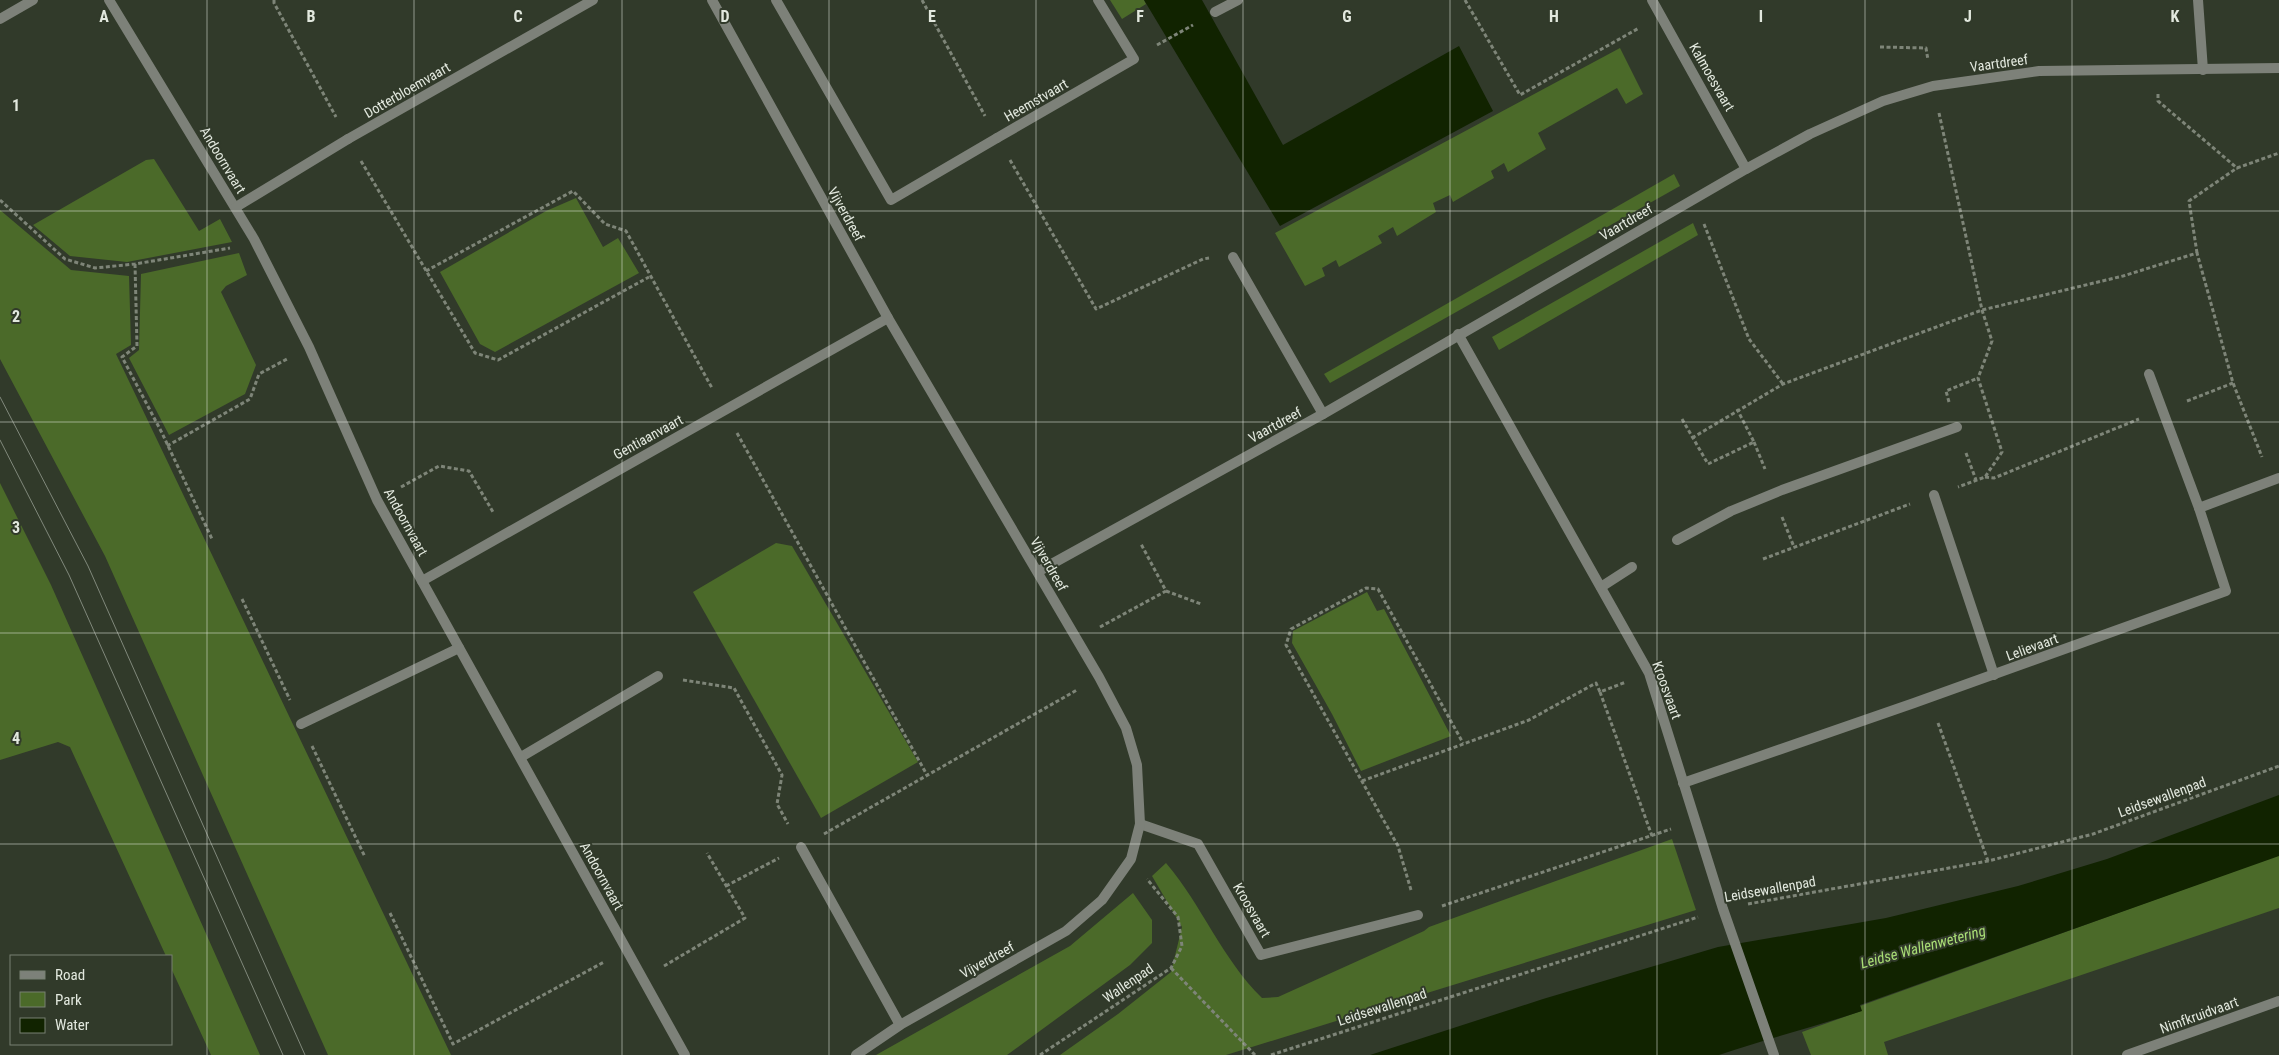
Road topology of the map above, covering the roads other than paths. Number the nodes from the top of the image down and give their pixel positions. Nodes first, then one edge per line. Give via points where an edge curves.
1 (33, 0) edge
2 (109, 0) edge
3 (593, 0) edge
4 (712, 0) edge
5 (776, 0) edge
6 (1098, 0) edge
7 (1238, 0) edge
8 (1652, 0) edge
9 (2198, 0) edge
10 (1215, 12) road end
11 (0, 19) edge
12 (2279, 68) edge
13 (2203, 70) junction
14 (1746, 169) junction
15 (236, 207) junction
16 (1232, 257) road end
17 (888, 318) junction
18 (1458, 334) junction
19 (2149, 374) dead end
20 (1323, 414) junction
21 (1957, 427) dead end
22 (2275, 480) edge
23 (1934, 495) dead end
24 (2199, 508) junction
25 (1677, 540) dead end
26 (1632, 567) dead end
27 (1039, 572) junction
28 (422, 581) junction
29 (1601, 587) junction
30 (459, 648) junction
31 (1994, 675) junction
32 (658, 676) road end
33 (301, 724) dead end
34 (521, 757) junction
35 (1682, 783) junction
36 (1140, 824) junction
37 (801, 847) road end
38 (1418, 915) road end
39 (2279, 1001) edge
40 (900, 1025) junction
41 (685, 1055) edge
42 (856, 1055) edge
43 (1774, 1055) edge
44 (2127, 1055) edge

1 - 11 street
2 - 15 street, Andoornvaart
3 - 15 street, Dotterbloemvaart via 348,139
4 - 17 street, Vijverdreef
5 - 6 street, Heemstvaart via 891,200 1134,59
7 - 10 street
8 - 14 street, Kalmoesvaart
9 - 13 street
12 - 13 street, Vaartdreef
13 - 14 street, Vaartdreef via 2039,71 1933,86 1883,101 1810,134
14 - 18 street, Vaartdreef
15 - 28 street, Andoornvaart via 309,346 377,500
16 - 20 street
17 - 27 street, Vijverdreef
17 - 28 street, Gentiaanvaart
18 - 20 street, Vaartdreef
18 - 29 street, Kroosvaart
19 - 24 street
20 - 27 street, Vaartdreef
21 - 25 street via 1782,490 1731,511
22 - 24 street
23 - 31 street
24 - 31 street, Lelievaart via 2226,591
26 - 29 street
27 - 36 street, Vijverdreef via 1126,728 1137,765
28 - 30 street, Andoornvaart
29 - 35 street, Kroosvaart via 1649,673
30 - 33 street
30 - 34 street, Andoornvaart
31 - 35 street, Lelievaart
32 - 34 street
34 - 41 street, Andoornvaart
35 - 43 street, Kroosvaart
36 - 38 street, Kroosvaart via 1198,844 1261,955
36 - 40 street, Vijverdreef via 1131,859 1102,900 1066,931
37 - 40 street
39 - 44 street, Nimfkruidvaart
40 - 42 street, Vijverdreef

